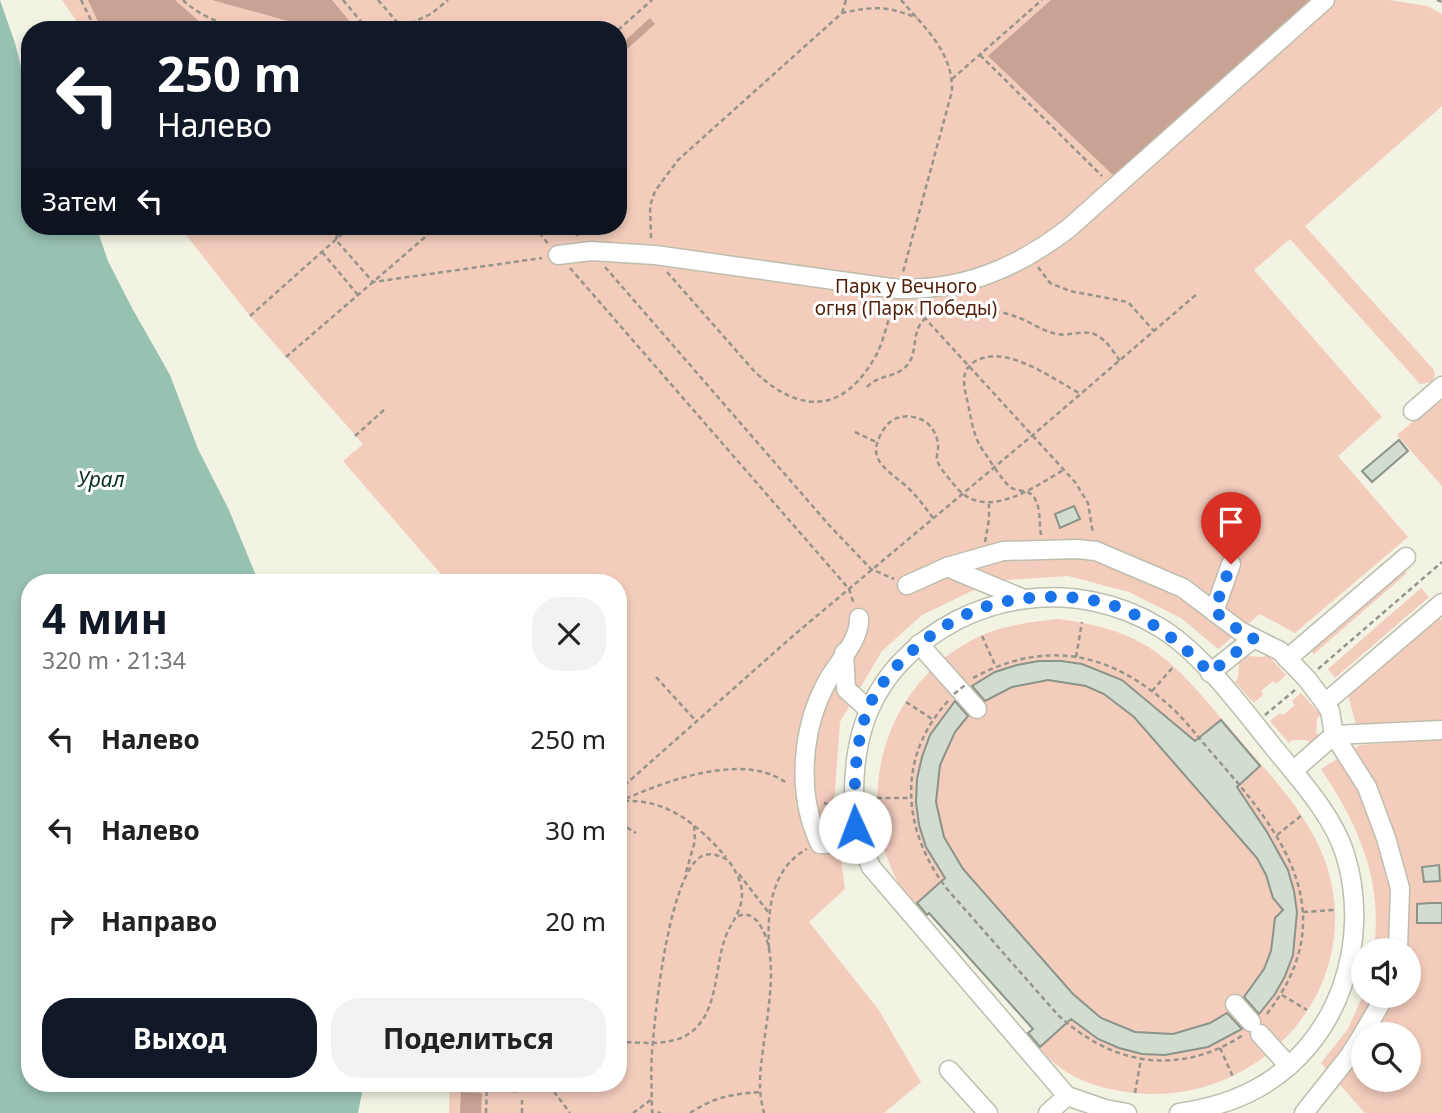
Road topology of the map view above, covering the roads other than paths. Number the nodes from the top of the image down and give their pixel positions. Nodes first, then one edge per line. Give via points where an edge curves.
1 (1325, 0) edge
2 (558, 255) road end
3 (1442, 386) edge
4 (1413, 411) dead end
5 (1406, 557) dead end
6 (1231, 564) dead end
7 (947, 567) junction
8 (907, 585) road end
9 (1024, 599) junction
10 (1442, 603) edge
11 (1214, 611) junction
12 (859, 618) road end
13 (1254, 638) junction
14 (919, 644) junction
15 (845, 653) junction
16 (1287, 659) junction
17 (1210, 673) junction
18 (1325, 704) junction
19 (868, 709) junction
20 (977, 709) dead end
21 (1442, 730) edge
22 (1334, 735) junction
23 (1293, 771) junction
24 (862, 844) junction
25 (1398, 938) edge
26 (1235, 1004) dead end
27 (1351, 1053) edge
28 (1289, 1066) junction
29 (949, 1070) dead end
30 (1067, 1096) junction
31 (988, 1113) edge
32 (1048, 1113) edge
33 (1127, 1113) edge
34 (1179, 1113) edge
35 (1304, 1113) edge

1 - 2 lane via 1069,228 1010,267 973,280 898,289 655,255 591,251
3 - 4 lane
5 - 16 lane
6 - 11 lane
7 - 8 lane
7 - 9 lane
7 - 11 lane via 1003,551 1096,551 1183,588
9 - 14 lane via 979,609
9 - 17 lane via 1070,597 1118,607 1161,628
10 - 18 lane
11 - 13 lane
12 - 15 lane via 859,629
13 - 16 lane
13 - 17 lane
14 - 19 lane via 886,678
14 - 20 lane
15 - 19 lane via 846,689
15 - 24 lane via 812,717 805,796 820,844
16 - 18 lane
17 - 23 lane
18 - 22 lane
19 - 24 lane via 854,784 855,827
21 - 22 lane
22 - 23 lane
22 - 25 lane via 1367,787 1386,838 1400,888
23 - 28 lane via 1329,820 1344,851 1354,912 1350,960 1339,997 1317,1034
24 - 30 lane via 870,867
26 - 28 lane
27 - 35 lane
28 - 34 lane via 1258,1088 1223,1104
29 - 31 lane
30 - 32 lane
30 - 33 lane

